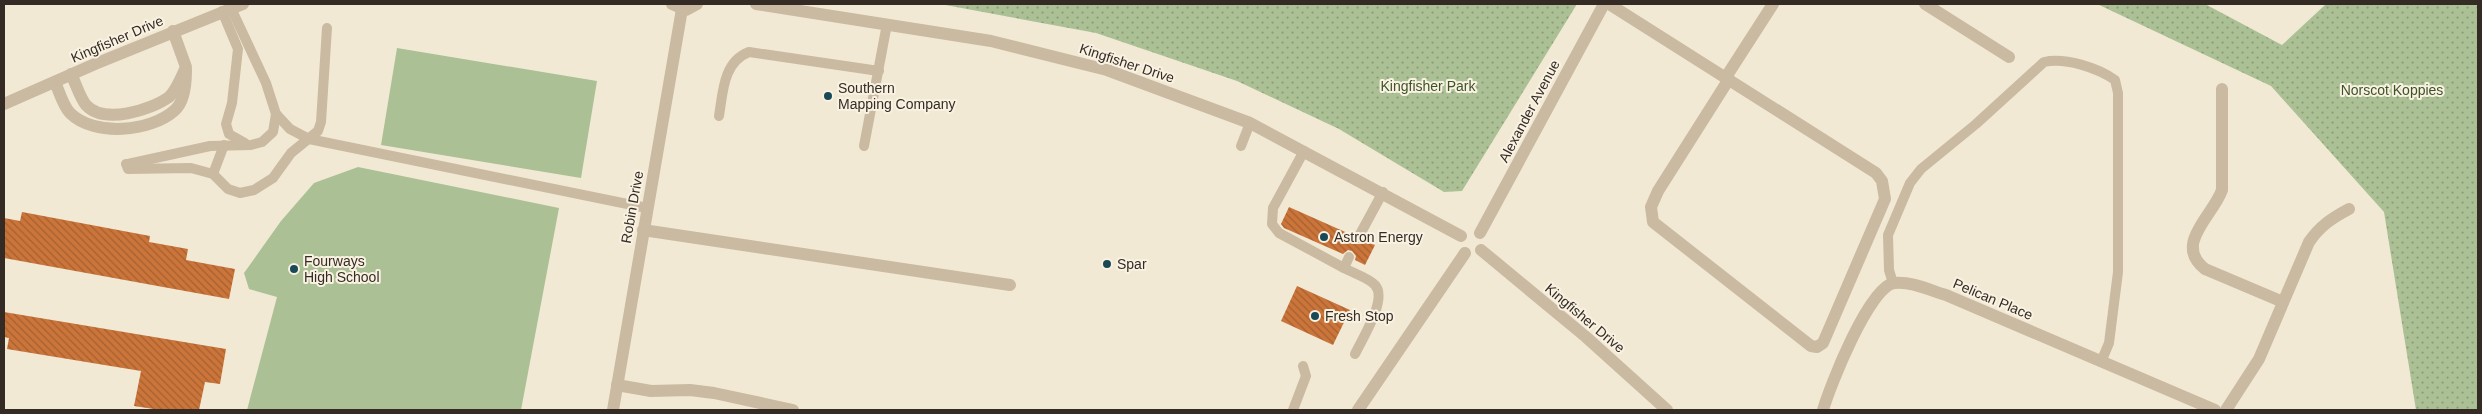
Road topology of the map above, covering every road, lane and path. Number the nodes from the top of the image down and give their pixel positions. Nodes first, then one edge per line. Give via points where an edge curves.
1 (697, 4) edge
2 (756, 4) edge
3 (1604, 4) edge
4 (1609, 4) edge
5 (1773, 4) edge
6 (1925, 4) edge
7 (677, 7) edge
8 (232, 8) edge
9 (887, 24) junction
10 (327, 28) dead end
11 (173, 31) junction
12 (2009, 57) dead end
13 (186, 67) junction
14 (879, 71) junction
15 (71, 74) junction
16 (1727, 78) junction
17 (54, 82) junction
18 (2222, 89) dead end
19 (4, 104) edge
20 (276, 114) junction
21 (718, 116) dead end
22 (1250, 122) junction
23 (309, 140) junction
24 (251, 144) junction
25 (224, 145) junction
26 (864, 146) dead end
27 (1241, 146) dead end
28 (1304, 151) junction
29 (213, 174) junction
30 (1383, 192) junction
31 (646, 208) junction
32 (2349, 209) dead end
33 (643, 230) junction
34 (1480, 233) junction
35 (1460, 236) junction
36 (1358, 238) dead end
37 (1480, 250) junction
38 (1465, 253) junction
39 (1349, 258) dead end
40 (1344, 268) junction
41 (1893, 283) junction
42 (1010, 284) dead end
43 (2282, 302) junction
44 (1355, 354) dead end
45 (2101, 362) junction
46 (1303, 366) dead end
47 (617, 385) junction
48 (1826, 409) edge
49 (613, 410) edge
50 (793, 410) edge
51 (1293, 410) edge
52 (1358, 410) edge
53 (1667, 410) edge
54 (2215, 410) edge
55 (2226, 410) edge

1 - 7 street via 689,9
2 - 9 street, Kingfisher Drive
3 - 34 street, Alexander Avenue
4 - 16 street
5 - 16 street
6 - 12 street
7 - 31 street, Robin Drive
8 - 11 street, Kingfisher Drive
8 - 20 lane via 266,83
8 - 24 lane via 238,49 232,103 226,124 229,134 238,141
9 - 14 lane
9 - 22 street, Kingfisher Drive via 990,41 1107,70
10 - 23 lane via 321,122
11 - 13 street
11 - 15 street, Kingfisher Drive
13 - 15 street via 170,96 142,110 112,116 95,112 86,105
13 - 17 street via 186,87 176,109 150,123 121,130 102,128 69,113
14 - 21 lane via 749,52 734,62 728,72
14 - 26 lane
15 - 17 street, Kingfisher Drive
16 - 16 street via 1658,191 1651,207 1653,222 1811,346 1818,347 1823,344 1885,199 1882,180 1876,173
17 - 19 street, Kingfisher Drive
18 - 43 street via 2222,190 2218,202 2194,237 2193,254 2196,262 2205,269
20 - 23 lane via 290,129
20 - 24 lane via 272,132 262,142
22 - 27 lane
22 - 28 street, Kingfisher Drive
23 - 29 lane via 291,152 273,178 254,190 240,193 228,188
23 - 31 lane
24 - 25 lane
25 - 29 lane
25 - 29 lane via 126,164 128,169 191,168
28 - 30 street, Kingfisher Drive
28 - 40 lane via 1273,208 1272,224 1279,233
30 - 35 street, Kingfisher Drive
30 - 36 lane
31 - 33 street, Robin Drive
32 - 43 street via 2329,220 2309,242
33 - 42 street
33 - 47 street, Robin Drive
34 - 35 street via 1468,230
34 - 37 street via 1484,242
35 - 38 street via 1459,245
37 - 38 street via 1472,255
37 - 53 street, Kingfisher Drive
38 - 52 street
39 - 40 lane
40 - 44 lane via 1375,285 1379,294 1378,306
41 - 45 street, Pelican Place via 1912,284 1946,295
41 - 45 lane via 1889,270 1888,235 1910,183 1921,168 1976,124 2044,62 2055,60 2105,73 2115,80 2118,93 2118,272 2109,343
41 - 48 street via 1882,289 1865,311
43 - 55 street via 2259,359
45 - 54 street, Pelican Place
46 - 51 lane via 1306,376
47 - 49 street, Robin Drive
47 - 50 street via 651,391 714,393

